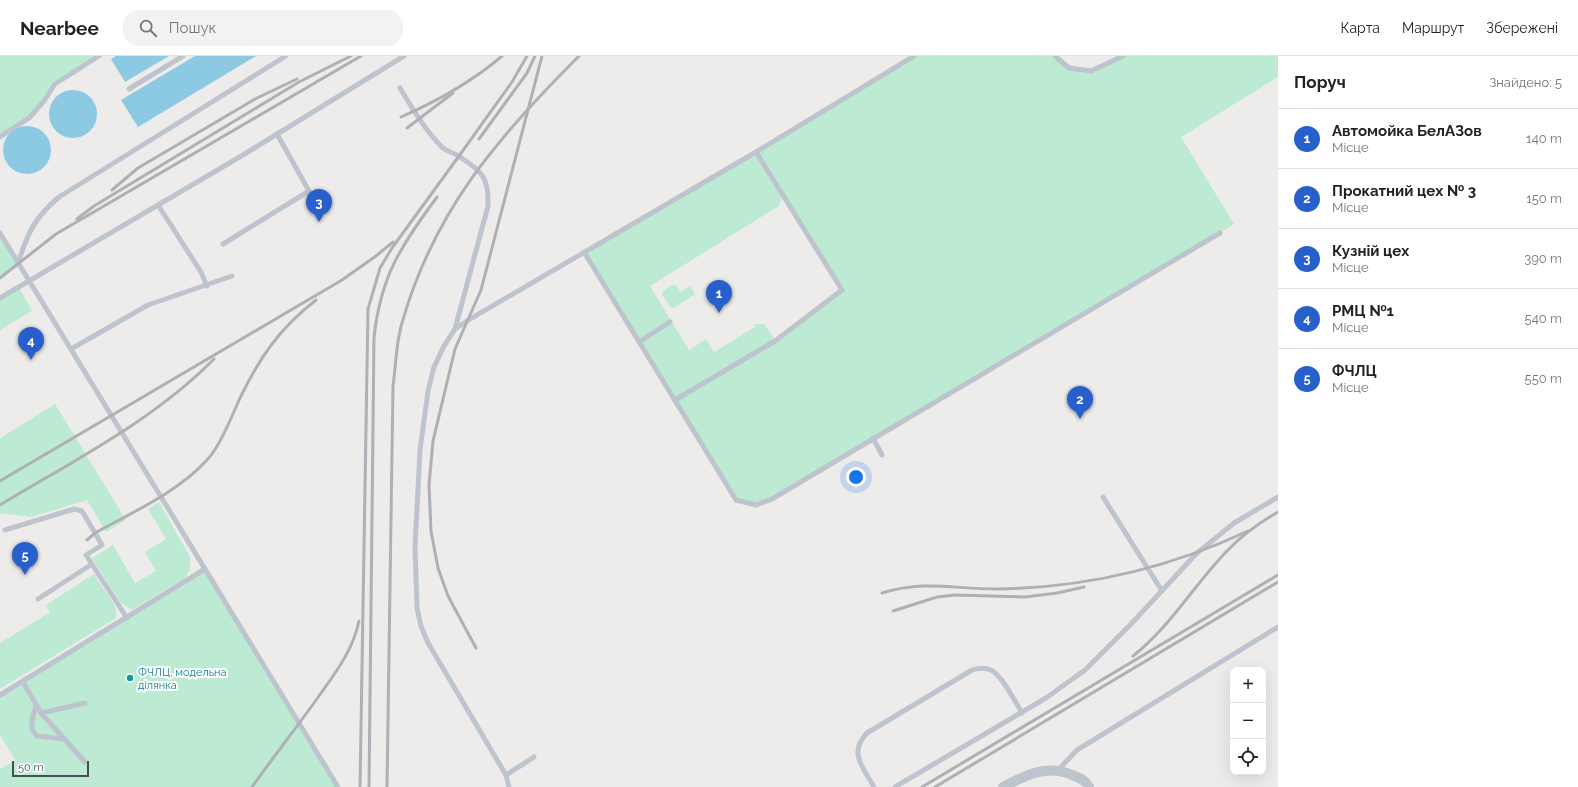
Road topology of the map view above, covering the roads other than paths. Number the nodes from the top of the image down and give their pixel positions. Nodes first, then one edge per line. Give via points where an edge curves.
1 (98, 56) edge
2 (183, 56) edge
3 (286, 56) edge
4 (404, 56) edge
5 (914, 56) edge
6 (1055, 56) edge
7 (1123, 56) edge
8 (90, 59) edge
9 (400, 88) dead end
10 (129, 89) dead end
11 (277, 134) junction
12 (0, 137) edge
13 (756, 152) junction
14 (158, 205) junction
15 (0, 233) edge
16 (1220, 233) dead end
17 (223, 244) dead end
18 (584, 252) junction
19 (18, 263) junction
20 (232, 276) dead end
21 (29, 281) junction
22 (207, 286) junction
23 (0, 298) edge
24 (670, 322) dead end
25 (455, 330) junction
26 (639, 342) junction
27 (71, 349) junction
28 (675, 400) junction
29 (873, 438) junction
30 (882, 455) dead end
31 (1103, 497) dead end
32 (1278, 497) edge
33 (5, 530) dead end
34 (92, 564) junction
35 (205, 569) junction
36 (1162, 591) junction
37 (38, 599) dead end
38 (127, 618) junction
39 (1278, 627) edge
40 (23, 682) junction
41 (0, 695) edge
42 (85, 704) dead end
43 (36, 705) junction
44 (41, 713) junction
45 (1022, 713) junction
46 (64, 739) junction
47 (534, 757) dead end
48 (85, 762) dead end
49 (1059, 769) junction
50 (506, 775) junction
51 (338, 787) edge
52 (509, 787) edge
53 (874, 787) edge
54 (895, 787) edge
55 (1002, 787) edge
56 (1090, 787) edge

1 - 8 lane
2 - 10 lane
3 - 19 lane via 59,197 45,208 30,230
4 - 11 lane
5 - 13 lane
6 - 7 lane via 1069,68 1091,71
8 - 12 lane via 55,84 29,118
9 - 25 lane via 444,149 459,156 487,180 488,206
11 - 14 lane
11 - 17 lane via 309,191
13 - 18 lane
13 - 28 lane via 842,290 775,341
14 - 21 lane
14 - 22 lane via 201,272
15 - 19 lane
16 - 29 lane
18 - 25 lane
18 - 26 lane
19 - 21 lane
20 - 22 lane
21 - 23 lane
21 - 27 lane
22 - 27 lane via 148,305
24 - 26 lane
25 - 50 lane via 434,367 420,450 415,547 418,612 428,643
26 - 28 lane
27 - 35 lane
28 - 29 lane via 736,500 756,505 772,499
29 - 30 lane
31 - 36 lane
32 - 36 lane via 1234,524 1205,546
33 - 34 lane via 74,509 82,511 102,545 86,555
34 - 37 lane
34 - 38 lane
35 - 38 lane
35 - 51 lane
36 - 45 lane via 1085,670
38 - 40 lane
39 - 49 lane via 1077,750
40 - 41 lane
40 - 43 lane
42 - 44 lane
43 - 44 lane
43 - 46 lane via 32,730 38,736
44 - 46 lane
45 - 53 lane via 992,670 972,670 867,733 860,741 857,750 860,761
45 - 54 lane
46 - 48 lane
47 - 50 lane
49 - 55 street via 1034,772
49 - 56 street via 1085,781
50 - 52 lane

